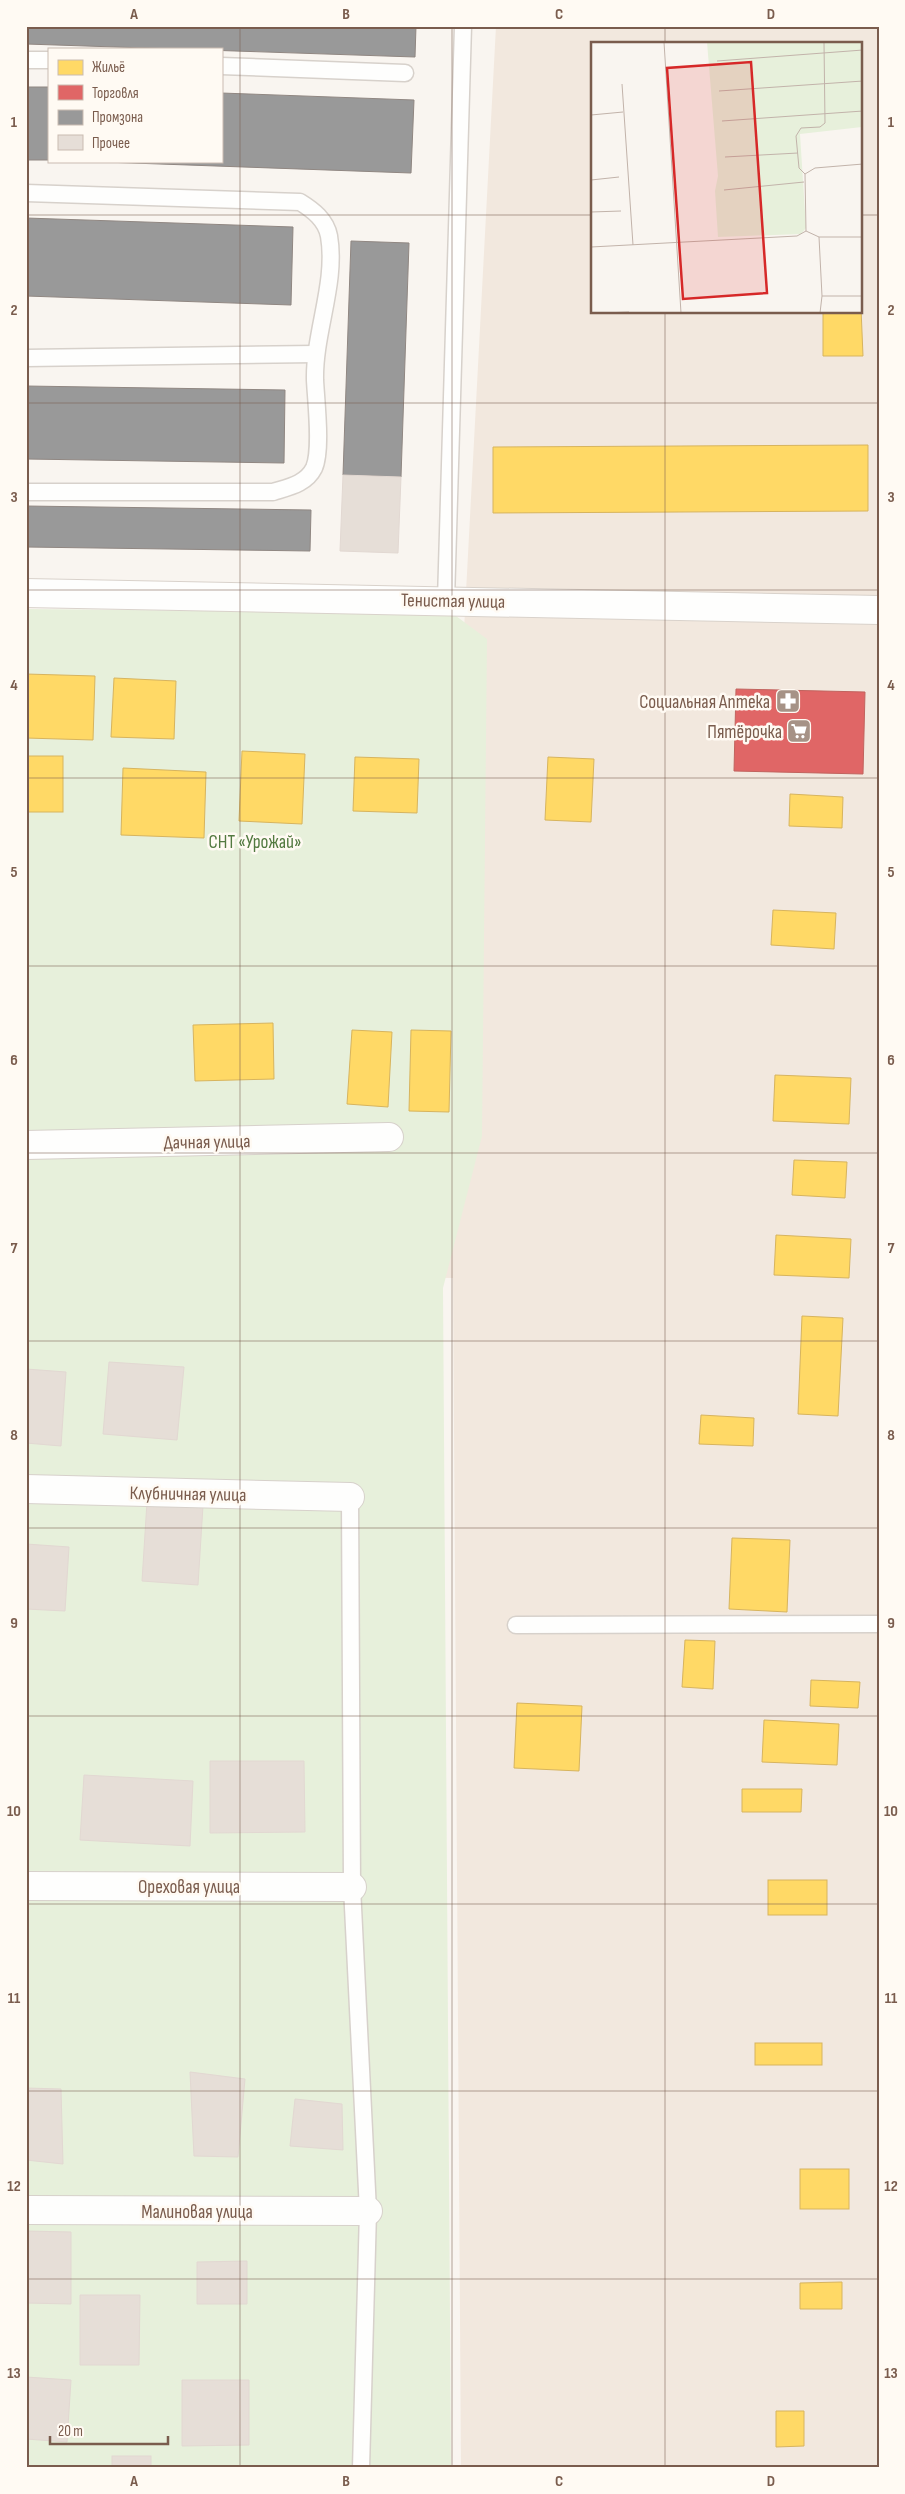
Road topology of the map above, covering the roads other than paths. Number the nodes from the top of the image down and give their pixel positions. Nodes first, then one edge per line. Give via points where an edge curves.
1 (463, 26) edge
2 (26, 60) edge
3 (48, 60) edge
4 (222, 66) edge
5 (405, 73) dead end
6 (26, 193) edge
7 (316, 354) junction
8 (26, 358) edge
9 (26, 492) edge
10 (26, 593) edge
11 (446, 600) junction
12 (879, 610) edge
13 (389, 1137) dead end
14 (26, 1145) edge
15 (26, 1489) edge
16 (350, 1497) joint
17 (879, 1624) edge
18 (516, 1625) dead end
19 (26, 1886) edge
20 (352, 1887) junction
21 (26, 2210) edge
22 (368, 2211) junction
23 (362, 2468) edge

1 - 11 lane
2 - 3 lane
4 - 5 lane
6 - 7 lane via 300,202 314,211 322,222 328,234 331,254
7 - 8 lane
7 - 9 lane via 317,446 314,467 299,485 273,492
10 - 11 street, Тенистая улица
11 - 12 street, Тенистая улица
13 - 14 street, Дачная улица
15 - 16 street, Клубничная улица
16 - 20 lane
17 - 18 lane
19 - 20 street, Ореховая улица
20 - 22 lane
21 - 22 street, Малиновая улица
22 - 23 lane

